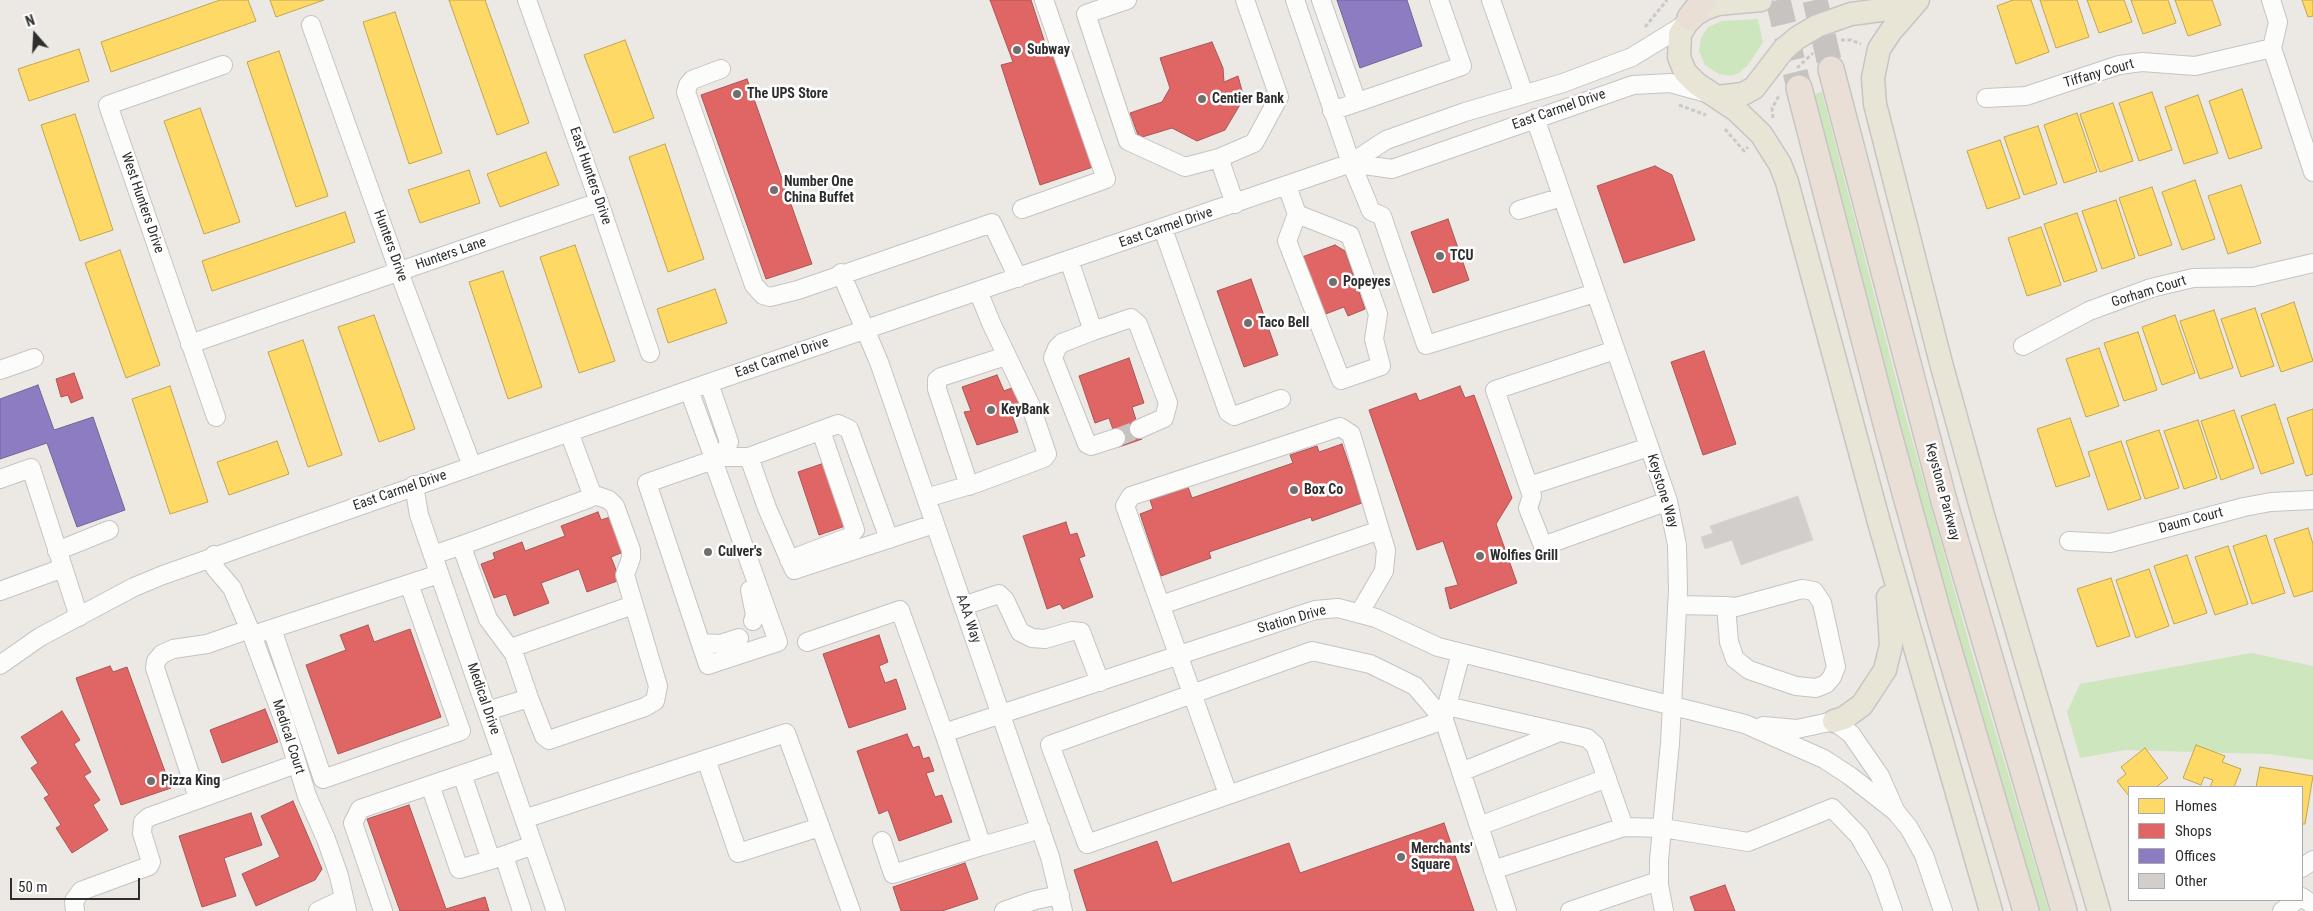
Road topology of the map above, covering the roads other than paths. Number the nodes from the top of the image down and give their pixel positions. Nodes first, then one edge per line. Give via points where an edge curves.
1 (527, 0) edge
2 (1044, 0) edge
3 (1127, 0) edge
4 (1245, 0) edge
5 (1295, 0) edge
6 (1321, 0) edge
7 (1439, 0) edge
8 (1491, 0) edge
9 (1761, 0) edge
10 (1912, 0) edge
11 (1918, 0) edge
12 (2270, 0) edge
13 (1693, 14) edge
14 (311, 26) dead end
15 (2272, 48) junction
16 (223, 65) dead end
17 (721, 69) dead end
18 (1832, 69) tunnel mouth
19 (1799, 88) tunnel mouth
20 (1524, 94) junction
21 (1986, 98) dead end
22 (1357, 102) junction
23 (1713, 103) junction
24 (1332, 111) junction
25 (1535, 118) junction
26 (1219, 158) junction
27 (1351, 164) junction
28 (2313, 172) edge
29 (1287, 186) junction
30 (1562, 197) junction
31 (599, 202) junction
32 (1235, 204) junction
33 (1022, 209) dead end
34 (1520, 210) dead end
35 (1297, 214) junction
36 (1163, 229) junction
37 (1069, 260) junction
38 (2313, 263) edge
39 (398, 272) junction
40 (841, 273) junction
41 (1018, 278) junction
42 (978, 291) junction
43 (1595, 293) junction
44 (866, 329) junction
45 (1093, 331) junction
46 (190, 344) junction
47 (2023, 346) dead end
48 (1615, 350) junction
49 (650, 353) dead end
50 (1006, 356) junction
51 (34, 358) dead end
52 (0, 370) edge
53 (709, 383) junction
54 (689, 390) junction
55 (1281, 399) dead end
56 (216, 417) dead end
57 (1139, 429) tunnel mouth
58 (821, 431) junction
59 (569, 432) junction
60 (1116, 438) tunnel mouth
61 (1649, 447) junction
62 (749, 457) junction
63 (718, 458) junction
64 (472, 466) junction
65 (0, 479) edge
66 (973, 484) junction
67 (414, 486) junction
68 (1529, 486) junction
69 (592, 494) junction
70 (926, 498) junction
71 (2313, 500) edge
72 (1668, 501) junction
73 (733, 517) junction
74 (934, 524) junction
75 (1880, 526) junction
76 (108, 530) dead end
77 (1380, 530) junction
78 (889, 539) junction
79 (2069, 541) dead end
80 (468, 543) junction
81 (57, 551) junction
82 (433, 555) junction
83 (789, 560) junction
84 (215, 562) junction
85 (63, 568) junction
86 (439, 574) junction
87 (409, 584) junction
88 (0, 591) edge
89 (1677, 605) junction
90 (633, 606) junction
91 (963, 606) junction
92 (1161, 606) junction
93 (1726, 606) junction
94 (1360, 612) junction
95 (79, 617) junction
96 (753, 621) dead end
97 (272, 629) junction
98 (251, 632) junction
99 (739, 638) dead end
100 (701, 642) junction
101 (807, 642) dead end
102 (511, 648) junction
103 (1461, 653) junction
104 (1180, 655) junction
105 (0, 665) edge
106 (1100, 682) junction
107 (1193, 694) junction
108 (529, 698) junction
109 (1671, 704) junction
110 (487, 711) junction
111 (1446, 713) junction
112 (1000, 714) junction
113 (1834, 721) junction
114 (1745, 724) junction
115 (1560, 732) junction
116 (944, 733) junction
117 (706, 759) junction
118 (504, 760) junction
119 (296, 764) junction
120 (1461, 772) junction
121 (462, 774) junction
122 (1607, 778) junction
123 (430, 785) junction
124 (1228, 794) junction
125 (198, 798) junction
126 (1896, 812) junction
127 (524, 819) junction
128 (820, 826) junction
129 (1478, 826) junction
130 (1624, 827) junction
131 (1663, 828) junction
132 (1041, 829) junction
133 (882, 841) dead end
134 (534, 845) junction
135 (982, 846) junction
136 (497, 858) junction
137 (1494, 870) junction
138 (1658, 881) junction
139 (2296, 901) edge
140 (1061, 903) edge
141 (346, 905) edge
142 (75, 911) edge
143 (318, 911) edge
144 (383, 911) edge
145 (522, 911) edge
146 (556, 911) edge
147 (851, 911) edge
148 (1004, 911) edge
149 (1507, 911) edge
150 (1570, 911) edge
151 (1664, 911) edge
152 (1893, 911) edge
153 (1943, 911) edge
154 (1991, 911) edge
155 (2026, 911) edge
156 (2064, 911) edge
157 (2099, 911) edge
158 (2282, 911) edge

1 - 31 street, East Hunters Drive
2 - 33 street via 1106,179
3 - 26 street via 1086,14 1128,141 1185,167
4 - 26 street via 1279,97 1254,143
5 - 24 street
6 - 22 street
7 - 22 street via 1462,66
8 - 20 street
9 - 13 main road via 1710,6
10 - 23 main road via 1896,8 1851,14 1817,26 1784,49 1754,88
11 - 157 main road via 1879,50 1873,78 1875,104 1939,353
12 - 15 street via 2278,22
13 - 20 street, East Carmel Drive via 1632,57
13 - 23 main road via 1678,43 1681,64
14 - 39 street, Hunters Drive
15 - 21 street, Tiffany Court via 2195,66 2142,62 2119,65 2026,96
15 - 28 street
16 - 46 street, West Hunters Drive via 108,105
17 - 40 street via 692,80 686,92 754,285 763,295 770,297
18 - 156 highway, Keystone Parkway via 1939,482
19 - 155 highway via 1896,459
20 - 27 street, East Carmel Drive via 1386,140
22 - 24 street
23 - 25 street, East Carmel Drive via 1670,83 1639,84
23 - 75 main road via 1736,110 1761,134 1788,182
24 - 27 street
25 - 27 street, East Carmel Drive via 1392,169
25 - 30 street, Keystone Way
26 - 32 street
27 - 29 street, East Carmel Drive
27 - 43 street via 1371,212 1382,216 1426,345
29 - 32 street, East Carmel Drive
29 - 35 street
30 - 34 street
30 - 43 street, Keystone Way
31 - 39 street, Hunters Lane
31 - 49 street, East Hunters Drive
32 - 36 street, East Carmel Drive
35 - 35 street via 1287,241 1341,380 1380,366 1374,339 1378,314 1350,235
36 - 37 street, East Carmel Drive
36 - 55 street via 1228,412 1234,416
37 - 41 street, East Carmel Drive
37 - 45 street
38 - 47 street, Gorham Court via 2253,277 2193,278 2151,288 2089,311
39 - 46 street, Hunters Lane
39 - 64 street, Hunters Drive
40 - 41 street via 992,223
40 - 44 street, AAA Way
41 - 42 street, East Carmel Drive
42 - 44 street, East Carmel Drive
42 - 50 street
43 - 48 street, Keystone Way
44 - 53 street, East Carmel Drive
44 - 70 street, AAA Way
45 - 57 street via 1130,318 1138,324 1168,403 1164,418
45 - 60 street via 1062,343 1053,358 1087,444 1091,446
46 - 56 street, West Hunters Drive
48 - 61 street, Keystone Way
48 - 68 street via 1495,390
50 - 66 street via 937,380 937,389
50 - 66 street via 1030,404 1047,454 1044,458
51 - 52 street
53 - 54 street, East Carmel Drive
53 - 63 street via 729,442
54 - 59 street, East Carmel Drive
54 - 63 street via 711,450
58 - 62 street
58 - 78 street via 838,424 849,429
58 - 83 street via 855,530 849,537
59 - 64 street, East Carmel Drive
59 - 69 street
61 - 68 street
61 - 72 street, Keystone Way
62 - 63 street
62 - 83 street
63 - 73 street
63 - 100 street via 646,483
64 - 67 street, East Carmel Drive
65 - 81 street via 31,468
66 - 70 street
67 - 82 street, Medical Drive via 419,515
67 - 84 street, East Carmel Drive
68 - 72 street via 1532,496 1528,508 1543,546
69 - 80 street via 582,502
69 - 90 street via 609,500 615,506 631,550 625,575
70 - 74 street, AAA Way
71 - 79 street, Daum Court via 2244,507 2110,543
72 - 89 street, Keystone Way via 1677,545
73 - 96 street via 731,530 753,599
73 - 100 street via 778,642 708,665
74 - 78 street
74 - 91 street, AAA Way
75 - 113 main road via 1891,627 1889,659 1862,705
75 - 154 main road
76 - 81 street
77 - 92 street
77 - 92 street via 1350,434 1340,427 1131,496 1125,506
77 - 94 street via 1386,550 1384,571
78 - 83 street via 794,570
80 - 82 street
80 - 102 street via 464,553 488,619
81 - 85 street
82 - 86 street, Medical Drive
84 - 95 street, East Carmel Drive via 134,587
84 - 98 street, Medical Court via 232,588
85 - 88 street
85 - 95 street
86 - 87 street
86 - 110 street, Medical Drive
87 - 97 street
87 - 97 street via 461,731 323,779
89 - 93 street
89 - 109 street, Keystone Way
90 - 102 street
90 - 108 street via 658,686 652,705 549,740 544,736
91 - 106 street via 999,594 1020,632 1032,638 1045,639 1072,631 1081,632
91 - 112 street, AAA Way
92 - 104 street
93 - 93 street via 1736,607 1802,589 1814,591 1822,603 1836,667 1832,677 1816,688 1796,686 1748,670 1735,660 1729,642
94 - 103 street, Station Drive via 1438,647
94 - 104 street, Station Drive via 1338,608 1316,610
95 - 105 street, East Carmel Drive via 40,637
97 - 98 street
98 - 119 street, Medical Court via 284,721
98 - 125 street via 174,649 156,661
99 - 100 street via 720,644
101 - 116 street via 900,610
102 - 108 street
103 - 109 street, Station Drive
103 - 111 street
104 - 106 street, Station Drive
104 - 107 street
106 - 112 street, Station Drive
107 - 111 street via 1312,651 1370,664 1415,686
107 - 124 street
107 - 124 street via 1050,745 1087,844
108 - 110 street
109 - 114 street, Station Drive
109 - 131 street, Keystone Way
110 - 118 street, Medical Drive
111 - 115 street
111 - 120 street
111 - 124 street
112 - 116 street, Station Drive
112 - 132 street, AAA Way
113 - 114 street via 1798,729
113 - 126 street via 1851,734 1880,776
114 - 126 street via 1824,759
115 - 120 street
115 - 122 street via 1587,738 1595,745
116 - 135 street
117 - 127 street
117 - 128 street via 786,733
117 - 128 street via 738,853
118 - 121 street
118 - 127 street, Medical Drive
119 - 125 street
119 - 141 street, Medical Court via 326,839
120 - 129 street
121 - 123 street
121 - 136 street
122 - 129 street
122 - 130 street
123 - 136 street via 459,869
123 - 144 street via 360,809 353,823
125 - 142 street via 157,812 143,822 142,833 151,862 149,866 81,890 74,901
126 - 153 street via 1924,855
127 - 134 street, Medical Drive
128 - 147 street
129 - 137 street
130 - 131 street
130 - 137 street
131 - 138 street, Keystone Way
131 - 152 street via 1748,842 1832,808 1859,836 1879,871
132 - 135 street
132 - 140 street, AAA Way
133 - 135 street via 893,874
134 - 136 street
134 - 146 street, Medical Drive
136 - 145 street
137 - 149 street
138 - 150 street
138 - 151 street, Keystone Way
139 - 158 street
140 - 148 street via 1035,900
141 - 143 street

